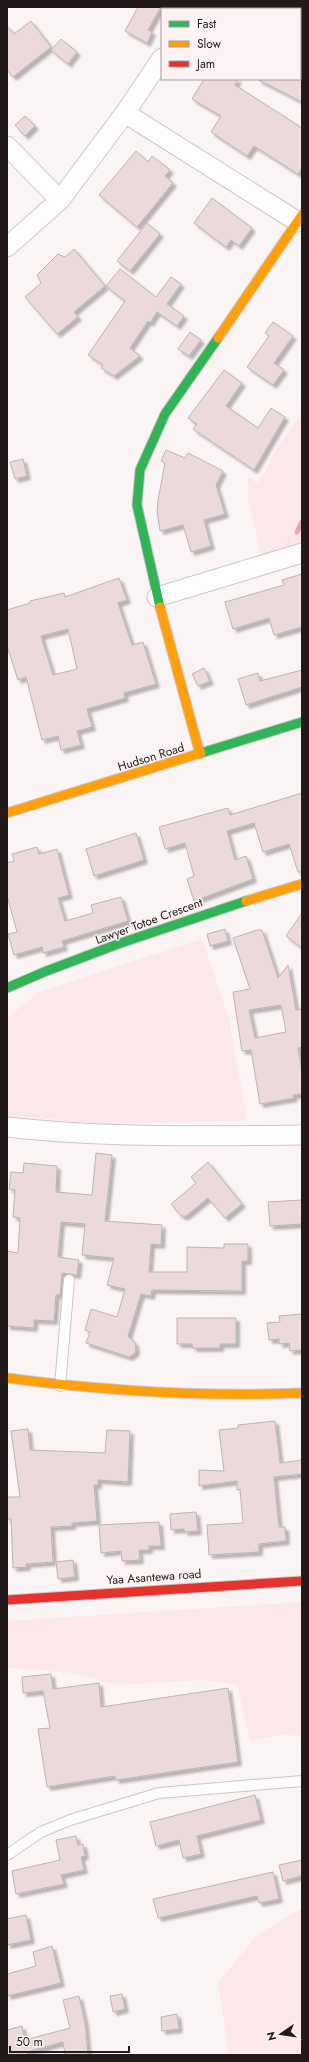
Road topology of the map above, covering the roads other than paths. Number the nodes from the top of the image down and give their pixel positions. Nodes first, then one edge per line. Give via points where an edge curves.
1 (161, 59) edge
2 (125, 113) junction
3 (7, 146) edge
4 (60, 200) junction
5 (300, 219) edge
6 (7, 247) edge
7 (302, 553) edge
8 (157, 597) junction
9 (302, 722) edge
10 (200, 754) junction
11 (7, 813) edge
12 (302, 884) edge
13 (7, 988) edge
14 (7, 1127) edge
15 (302, 1135) edge
16 (69, 1280) dead end
17 (7, 1378) edge
18 (60, 1386) junction
19 (302, 1394) edge
20 (302, 1581) edge
21 (7, 1600) edge
22 (302, 1781) edge
23 (7, 1855) edge

1 - 2 street
2 - 4 street
2 - 5 street
3 - 4 street
4 - 6 street
5 - 8 street via 165,414 140,470 137,505
7 - 8 street
8 - 10 street
9 - 10 street, Hudson Road
10 - 11 street, Hudson Road
12 - 13 street, Lawyer Totoe Crescent via 213,911 52,968
14 - 15 street via 162,1137
16 - 18 lane
17 - 18 street
18 - 19 street via 237,1396
20 - 21 street, Yaa Asantewa road via 219,1584
22 - 23 lane via 159,1793 70,1820 41,1832

